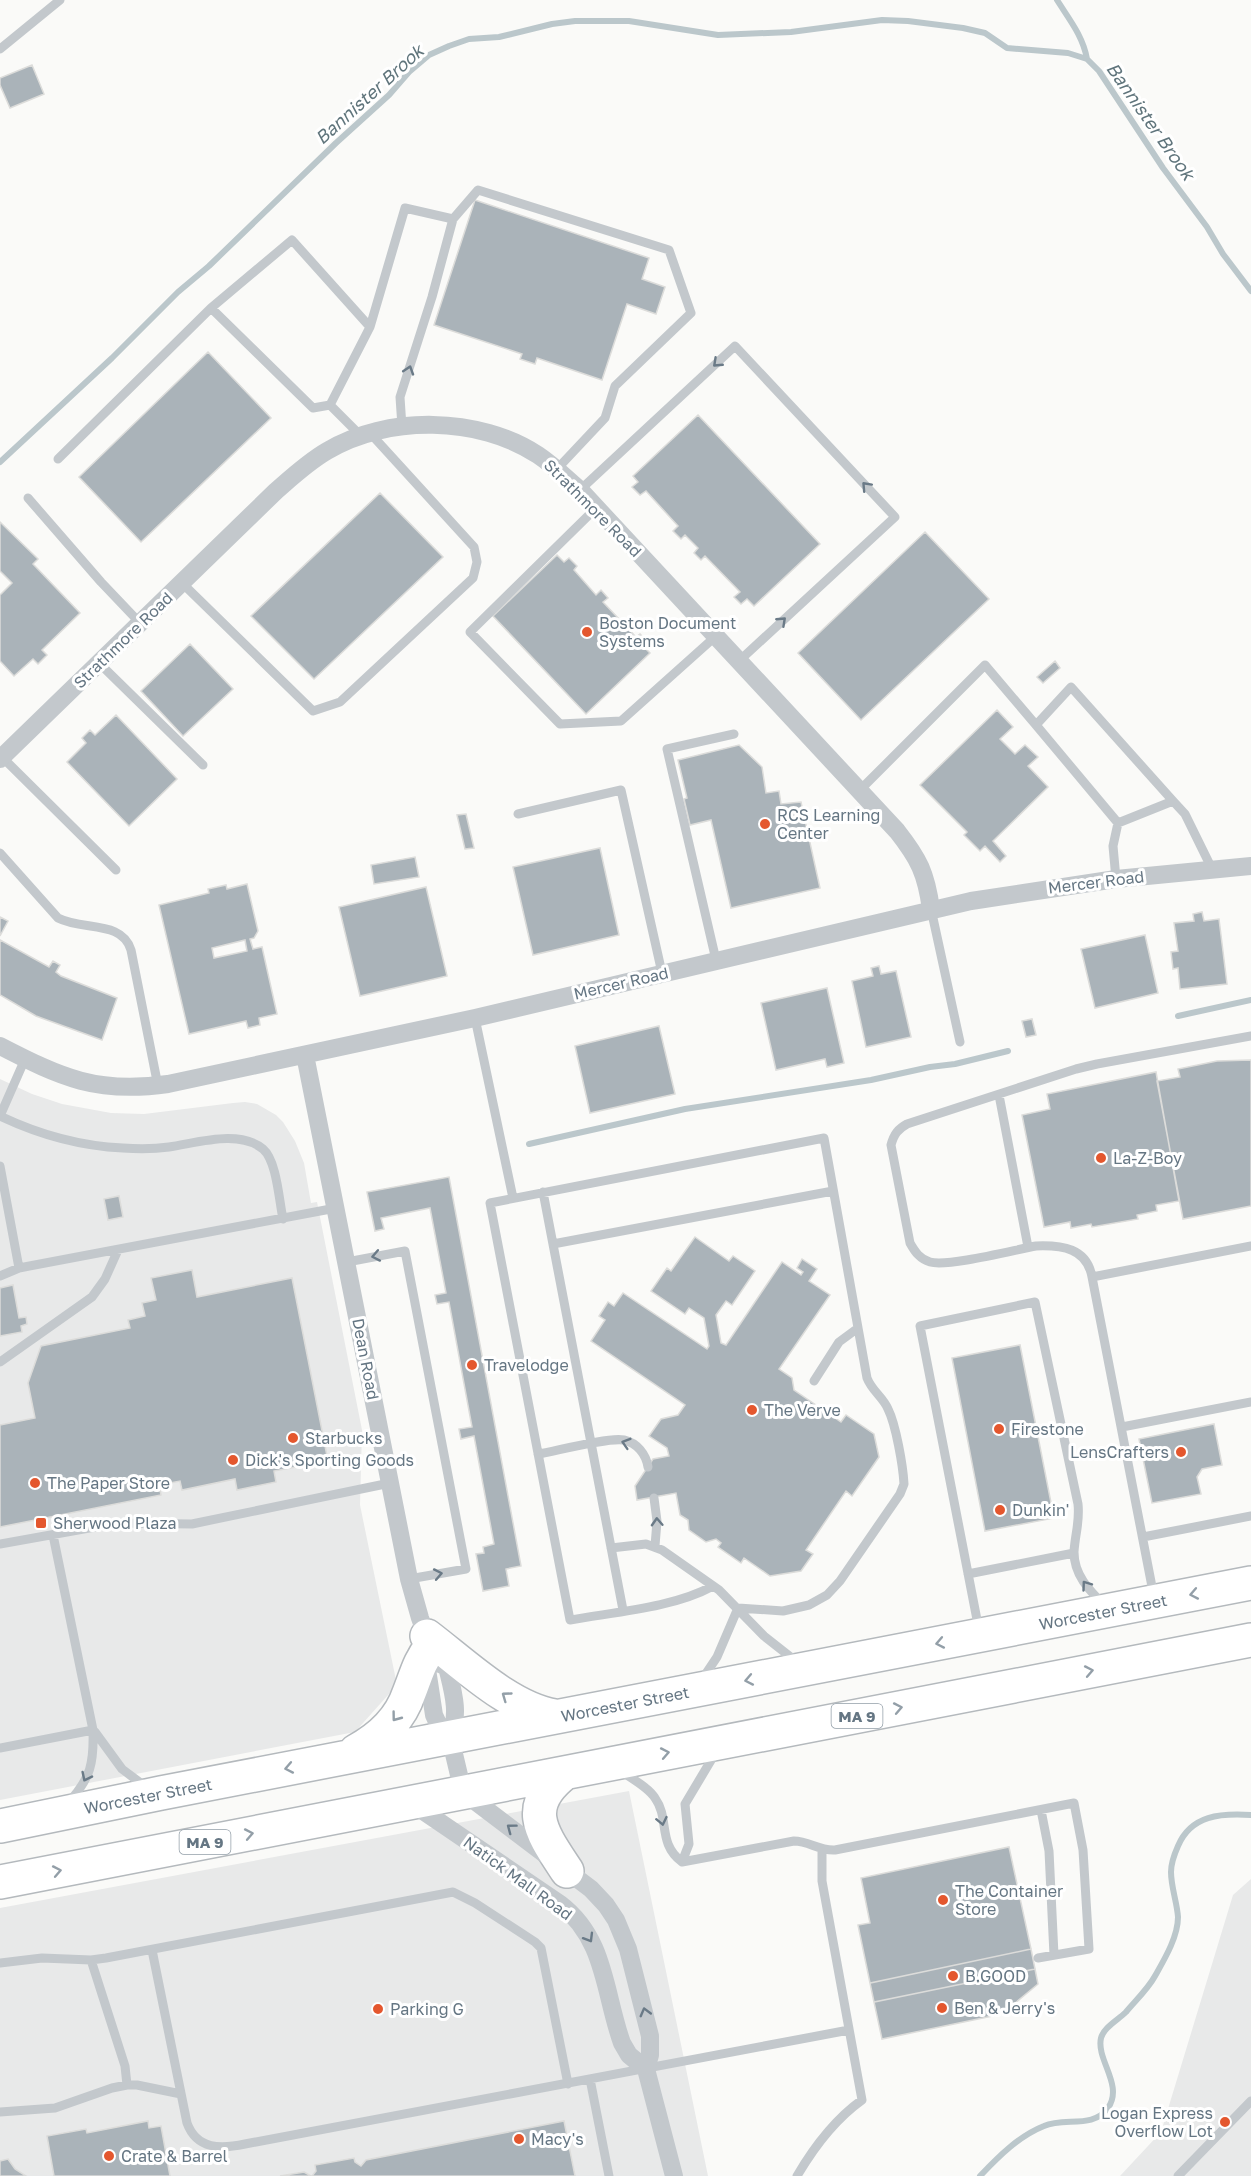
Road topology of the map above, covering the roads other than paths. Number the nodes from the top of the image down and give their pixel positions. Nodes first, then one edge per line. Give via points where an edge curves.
1 (60, 0) edge
2 (0, 49) edge
3 (453, 219) junction
4 (211, 309) junction
5 (370, 327) junction
6 (330, 405) junction
7 (402, 427) junction
8 (366, 435) junction
9 (58, 459) dead end
10 (557, 469) junction
11 (580, 490) junction
12 (28, 498) dead end
13 (596, 507) junction
14 (182, 583) junction
15 (140, 623) junction
16 (716, 636) junction
17 (740, 661) junction
18 (99, 663) junction
19 (1036, 725) junction
20 (734, 734) dead end
21 (1, 758) edge
22 (203, 765) dead end
23 (860, 790) junction
24 (1173, 801) junction
25 (518, 814) dead end
26 (1118, 824) junction
27 (0, 853) edge
28 (1251, 866) edge
29 (1212, 869) junction
30 (116, 870) dead end
31 (1116, 879) junction
32 (931, 909) junction
33 (716, 960) junction
34 (662, 973) junction
35 (475, 1018) junction
36 (1251, 1036) edge
37 (960, 1042) dead end
38 (0, 1046) edge
39 (305, 1055) junction
40 (25, 1059) junction
41 (158, 1086) junction
42 (999, 1095) junction
43 (0, 1116) edge
44 (0, 1166) edge
45 (833, 1191) junction
46 (543, 1192) junction
47 (513, 1198) junction
48 (336, 1208) junction
49 (283, 1219) junction
50 (553, 1244) junction
51 (1251, 1246) edge
52 (1028, 1247) junction
53 (118, 1250) junction
54 (347, 1262) junction
55 (19, 1268) junction
56 (0, 1276) edge
57 (1092, 1277) junction
58 (858, 1328) junction
59 (0, 1362) edge
60 (814, 1381) dead end
61 (1251, 1402) edge
62 (1122, 1427) junction
63 (591, 1444) junction
64 (538, 1454) junction
65 (648, 1467) dead end
66 (390, 1483) junction
67 (654, 1498) dead end
68 (1251, 1516) edge
69 (53, 1535) junction
70 (1143, 1538) junction
71 (0, 1544) edge
72 (654, 1546) junction
73 (611, 1548) junction
74 (1074, 1553) junction
75 (968, 1574) junction
76 (409, 1579) junction
77 (1251, 1583) edge
78 (713, 1586) junction
79 (1155, 1602) junction
80 (738, 1608) junction
81 (623, 1610) junction
82 (1110, 1611) junction
83 (980, 1636) junction
84 (1244, 1642) edge
85 (431, 1648) junction
86 (810, 1668) junction
87 (690, 1692) junction
88 (560, 1717) junction
89 (93, 1730) junction
90 (450, 1737) junction
91 (723, 1742) junction
92 (0, 1748) edge
93 (338, 1759) junction
94 (612, 1763) junction
95 (565, 1773) junction
96 (464, 1792) junction
97 (161, 1793) junction
98 (410, 1802) junction
99 (1041, 1810) junction
100 (57, 1815) junction
101 (0, 1820) edge
102 (0, 1826) edge
103 (822, 1850) junction
104 (682, 1862) junction
105 (567, 1871) junction
106 (0, 1882) edge
107 (152, 1950) junction
108 (1054, 1955) junction
109 (1038, 1958) dead end
110 (91, 1960) junction
111 (0, 1963) edge
112 (849, 2030) junction
113 (646, 2069) junction
114 (590, 2079) junction
115 (568, 2084) junction
116 (127, 2085) junction
117 (181, 2094) junction
118 (1251, 2102) edge
119 (0, 2112) edge
120 (609, 2176) edge
121 (674, 2176) edge
122 (797, 2176) edge
123 (1178, 2176) edge

1 - 2 lane
3 - 5 lane via 405,208
7 -> 3 lane via 400,397
3 - 10 lane via 478,190 669,250 690,313 615,386 605,418
4 - 5 lane via 292,240
4 - 6 lane via 313,408
4 - 9 lane
5 - 6 lane
6 - 8 lane
7 - 8 street, Strathmore Road
7 - 10 street, Strathmore Road via 435,424 489,434 514,442
8 - 14 street, Strathmore Road via 327,451 300,471
8 - 14 lane via 474,547 477,562 473,578 340,702 313,711
10 - 11 street, Strathmore Road
11 - 13 street, Strathmore Road
17 -> 11 lane via 894,517 735,346
12 - 15 lane
13 - 16 street, Strathmore Road
13 - 16 lane via 470,632 560,723 621,721
14 - 15 street, Strathmore Road
15 - 18 street, Strathmore Road
16 - 17 street, Strathmore Road
17 - 23 street, Strathmore Road
18 - 21 street, Strathmore Road
18 - 22 lane
19 - 23 lane via 985,665
19 - 24 lane via 1071,687
19 - 26 lane
20 - 33 lane via 667,749
21 - 30 lane
23 - 32 street, Strathmore Road via 897,831 922,867
24 - 26 lane
24 - 29 lane via 1185,814
25 - 34 lane via 621,790
26 - 31 lane via 1113,846
27 - 41 lane via 58,918 117,932 126,939
28 - 29 street, Mercer Road
29 - 31 street, Mercer Road
31 - 32 street, Mercer Road
32 - 33 street, Mercer Road
32 - 37 lane
33 - 34 street, Mercer Road
34 - 35 street, Mercer Road
35 - 39 street, Mercer Road
35 - 47 lane
36 - 42 lane via 1096,1064
38 - 40 street, Mercer Road
39 - 41 street, Mercer Road
39 - 48 street, Dean Road
40 - 41 street, Mercer Road via 95,1086
40 - 43 lane
42 - 52 lane
42 - 52 lane via 899,1128 891,1144 892,1153 910,1243 922,1258 947,1263
43 - 49 lane via 54,1137 112,1147 150,1149 230,1139 251,1142 270,1158
44 - 55 lane
45 - 46 lane via 824,1138
45 - 50 lane
45 - 58 lane
46 - 47 lane
46 - 50 lane
47 - 64 lane via 490,1203
48 - 49 lane
48 - 54 street, Dean Road
49 - 53 lane
50 - 63 lane
51 - 57 lane
52 - 57 lane via 1075,1251 1088,1261
53 - 55 lane
53 - 59 lane via 92,1297
54 - 66 street, Dean Road
76 -> 54 lane via 466,1569 405,1251
55 - 56 lane
57 - 62 lane
58 - 60 lane via 839,1342
58 - 80 lane via 869,1383 891,1416 902,1490 827,1595 809,1605 783,1611
61 - 62 lane
62 - 70 lane
63 - 64 lane
65 -> 63 lane via 642,1451 629,1442
63 - 73 lane
64 - 81 lane via 570,1620
66 - 69 lane via 192,1524 117,1523
66 - 76 street, Dean Road
72 -> 67 lane
68 - 70 lane
69 - 71 lane
69 - 89 lane
70 - 79 lane
72 - 73 lane
72 - 78 lane
73 - 81 lane
74 - 75 lane
74 - 75 lane via 1078,1504 1035,1302 920,1326
82 -> 74 lane via 1082,1582
75 - 83 lane
76 - 85 street, Dean Road
77 -> 79 highway, Worcester Street
78 - 80 lane
78 - 81 lane via 684,1598
79 - 82 highway, Worcester Street
80 - 86 lane via 776,1646
80 - 87 lane via 711,1668
82 - 83 highway, Worcester Street
83 -> 86 highway, Worcester Street
91 -> 84 highway, MA 9
88 -> 85 highway via 514,1702
85 - 90 street via 428,1669 434,1715
85 -> 93 highway via 422,1658 394,1721 371,1742
86 -> 87 highway, Worcester Street
87 - 88 highway, Worcester Street
88 - 90 highway, Worcester Street
89 - 92 lane
89 - 97 lane via 131,1777
89 -> 100 lane via 89,1773
90 - 93 highway, Worcester Street
90 - 96 street
94 -> 91 highway, MA 9
91 - 104 lane via 687,1798 684,1810 689,1844
93 -> 97 highway, Worcester Street
94 - 95 highway, MA 9
94 -> 104 lane via 655,1798 666,1842
95 - 96 highway, MA 9
95 - 105 highway via 544,1794 538,1815 543,1832
96 - 98 highway, MA 9
105 -> 96 street, Natick Mall Road
97 - 100 highway, Worcester Street
106 -> 98 highway, MA 9
98 -> 113 street, Natick Mall Road via 575,1918 595,1948 622,2043
99 - 103 lane
99 - 108 lane via 1049,1851
99 - 108 lane via 1074,1803 1083,1850 1089,1949
100 - 101 highway
100 - 102 highway, Worcester Street
103 - 104 lane via 794,1841
103 - 112 lane via 822,1881
113 -> 105 street, Natick Mall Road via 651,2046 649,2027 621,1929 599,1897
107 - 110 lane
107 - 115 lane via 458,1893 541,1948
107 - 117 lane
108 - 109 lane
110 - 111 lane via 42,1958
110 - 116 lane via 125,2066
112 - 113 lane
112 - 122 lane via 862,2100 821,2139
113 - 114 lane
113 - 121 street, Natick Mall Road
114 - 115 lane
114 - 120 lane
115 - 117 lane via 218,2148 202,2143 192,2134
116 - 117 lane
116 - 119 lane via 55,2108
118 - 123 lane

